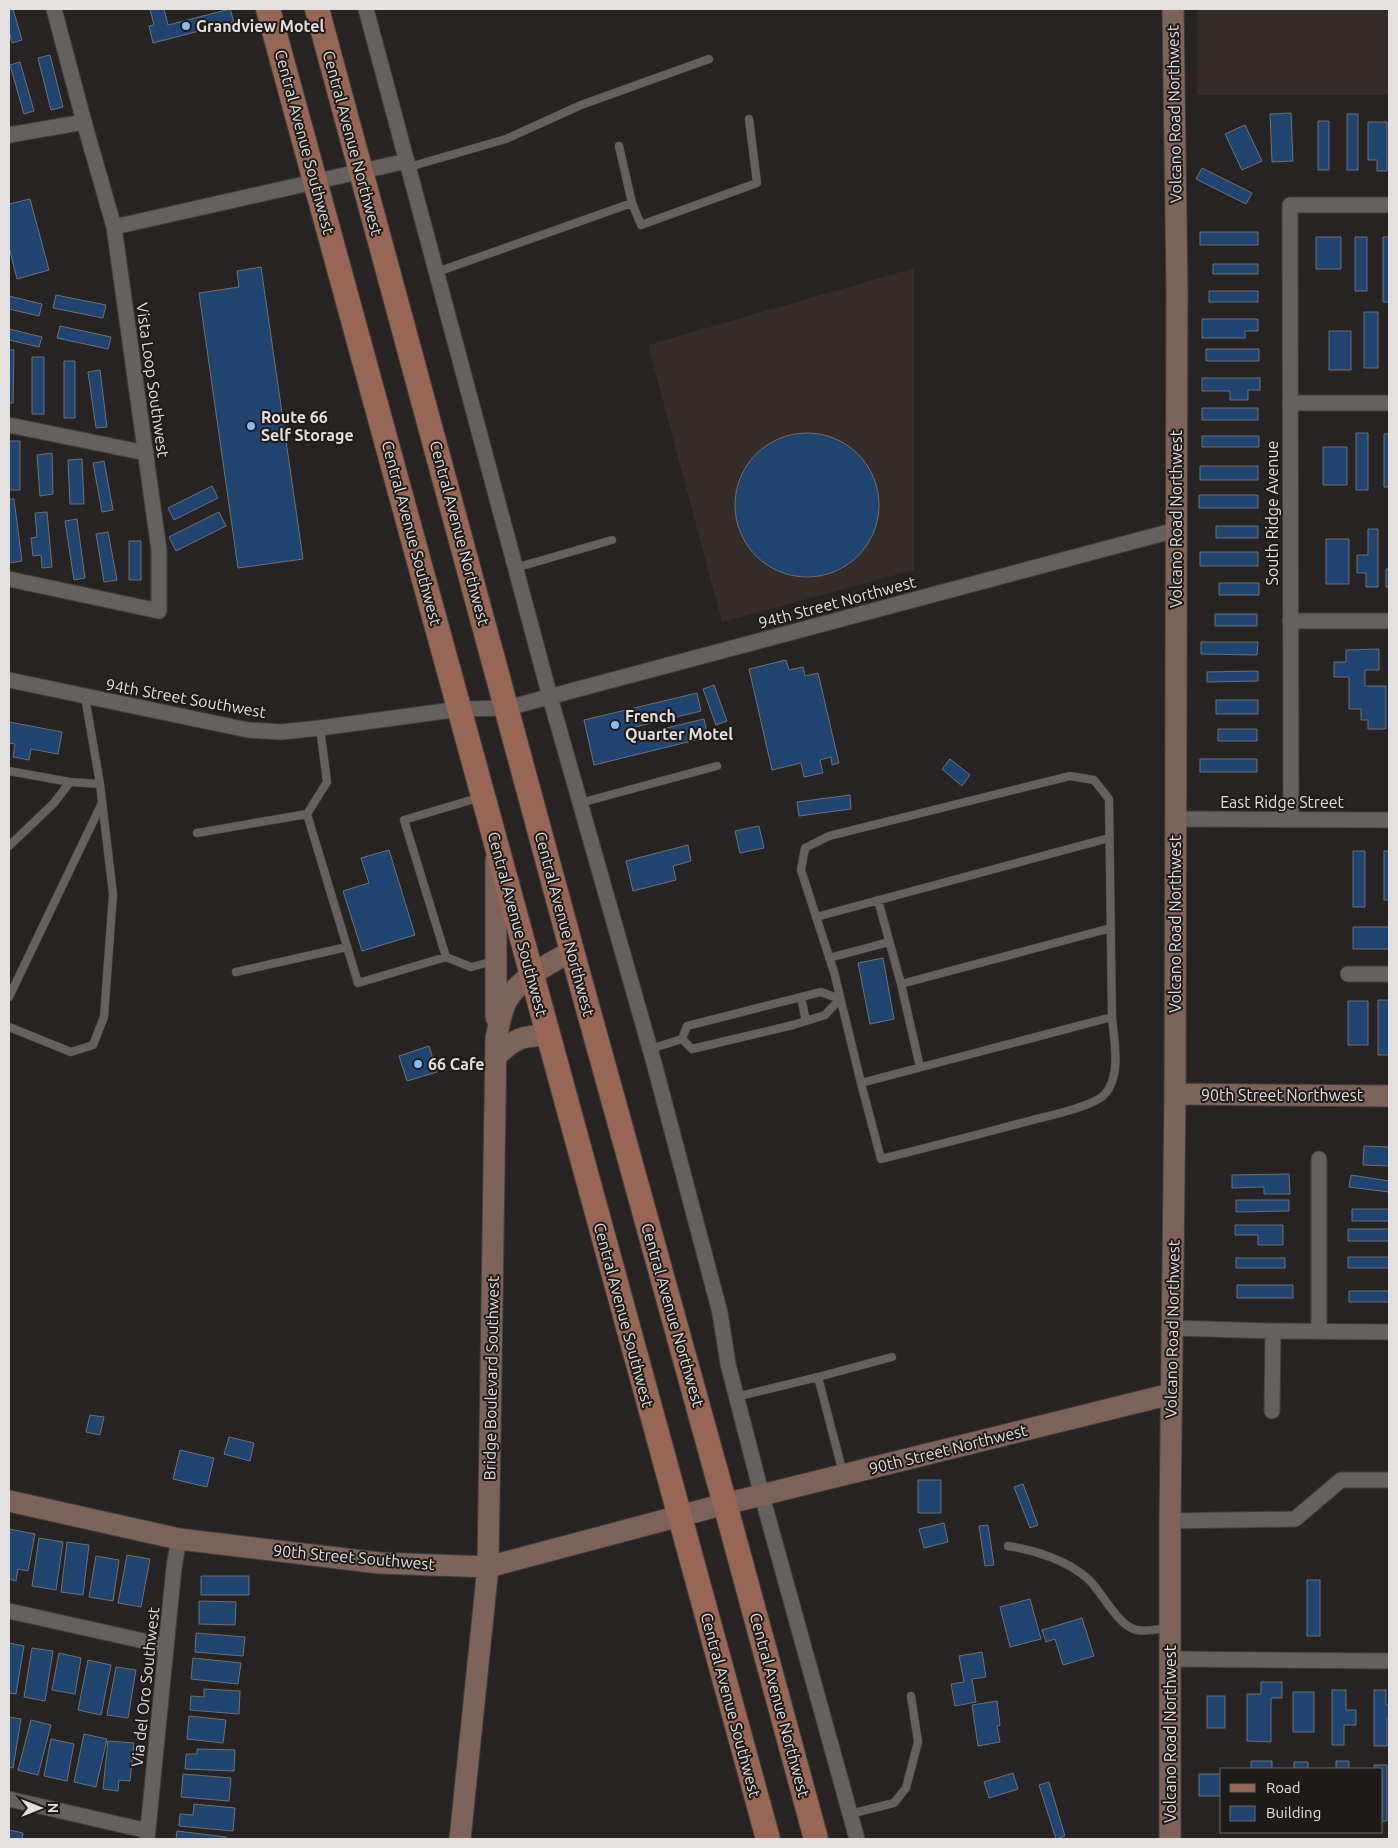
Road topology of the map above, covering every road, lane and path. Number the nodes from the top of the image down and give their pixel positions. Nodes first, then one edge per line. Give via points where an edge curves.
1 (54, 9) edge
2 (268, 9) edge
3 (316, 9) edge
4 (366, 9) edge
5 (1173, 9) edge
6 (708, 58) dead end
7 (749, 119) dead end
8 (84, 122) junction
9 (9, 135) edge
10 (619, 146) dead end
11 (408, 164) junction
12 (361, 173) junction
13 (316, 183) junction
14 (632, 203) junction
15 (1389, 205) edge
16 (114, 227) junction
17 (437, 272) junction
18 (1290, 403) junction
19 (1389, 403) edge
20 (9, 425) edge
21 (146, 453) junction
22 (1176, 530) junction
23 (612, 540) dead end
24 (515, 568) junction
25 (9, 579) edge
26 (1290, 621) junction
27 (1389, 621) edge
28 (9, 680) edge
29 (85, 697) junction
30 (550, 697) junction
31 (507, 708) junction
32 (460, 709) junction
33 (320, 728) junction
34 (717, 766) dead end
35 (9, 771) edge
36 (70, 782) junction
37 (100, 784) junction
38 (483, 797) junction
39 (102, 803) junction
40 (580, 803) junction
41 (307, 814) junction
42 (1175, 820) junction
43 (1291, 820) junction
44 (1389, 820) edge
45 (197, 833) dead end
46 (1110, 838) junction
47 (496, 844) junction
48 (9, 846) edge
49 (878, 900) junction
50 (816, 917) junction
51 (1111, 928) junction
52 (889, 942) junction
53 (347, 947) junction
54 (572, 951) junction
55 (446, 957) junction
56 (829, 958) junction
57 (496, 961) junction
58 (236, 972) dead end
59 (532, 974) junction
60 (1348, 974) dead end
61 (1389, 974) edge
62 (901, 984) junction
63 (9, 997) edge
64 (801, 997) junction
65 (840, 1000) junction
66 (1112, 1017) junction
67 (806, 1021) junction
68 (9, 1026) edge
69 (548, 1035) junction
70 (682, 1040) junction
71 (496, 1047) junction
72 (650, 1049) junction
73 (920, 1067) junction
74 (861, 1083) junction
75 (1176, 1094) junction
76 (1389, 1096) edge
77 (1319, 1159) dead end
78 (1173, 1328) junction
79 (1272, 1331) junction
80 (1319, 1331) junction
81 (1389, 1332) edge
82 (892, 1357) dead end
83 (818, 1377) junction
84 (1172, 1394) junction
85 (736, 1397) junction
86 (1272, 1411) dead end
87 (844, 1475) junction
88 (1389, 1480) edge
89 (762, 1496) junction
90 (9, 1501) edge
91 (725, 1504) junction
92 (679, 1516) junction
93 (1170, 1521) junction
94 (179, 1539) junction
95 (1008, 1546) dead end
96 (488, 1568) junction
97 (9, 1611) edge
98 (1170, 1628) junction
99 (166, 1646) junction
100 (1170, 1659) junction
101 (1389, 1661) edge
102 (911, 1696) dead end
103 (9, 1799) edge
104 (850, 1814) junction
105 (148, 1835) edge
106 (460, 1839) edge
107 (768, 1839) edge
108 (816, 1839) edge
109 (857, 1839) edge
110 (1170, 1839) edge

1 - 8 street, Vista Loop Southwest
2 - 13 main road, Central Avenue Southwest
3 - 12 main road, Central Avenue Northwest
4 - 11 street
5 - 22 street, Volcano Road Northwest
6 - 11 lane via 581,105 506,139
7 - 14 lane via 757,183 641,225
8 - 9 street
8 - 16 street, Vista Loop Southwest
10 - 14 lane
11 - 12 street
11 - 17 street
12 - 13 street
12 - 31 main road, Central Avenue Northwest
13 - 16 street
13 - 32 main road, Central Avenue Southwest
14 - 17 lane
15 - 18 street, South Ridge Avenue via 1290,205
16 - 21 street, Vista Loop Southwest
17 - 24 street
18 - 19 street
18 - 26 street, South Ridge Avenue
20 - 21 street
21 - 25 street, Vista Loop Southwest via 159,550 159,611
22 - 30 street, 94th Street Northwest
22 - 42 street, Volcano Road Northwest
23 - 24 lane
24 - 30 street
26 - 27 street
26 - 43 street, South Ridge Avenue
28 - 29 street, 94th Street Southwest
29 - 33 street, 94th Street Southwest via 248,730 281,732
29 - 37 lane
30 - 31 street, 94th Street Northwest
30 - 40 street
31 - 32 street, 94th Street Southwest
31 - 54 main road, Central Avenue Northwest
32 - 33 street, 94th Street Southwest
32 - 38 main road, Central Avenue Southwest
33 - 41 lane via 327,782
34 - 40 lane
35 - 36 lane
36 - 37 lane
36 - 48 lane via 54,803
37 - 39 lane
38 - 47 main road, Central Avenue Southwest
38 - 55 lane via 404,820
39 - 63 lane
39 - 68 lane via 113,894 104,1017 93,1045 71,1052
40 - 72 street
41 - 45 lane
41 - 53 lane
42 - 43 street, East Ridge Street
42 - 75 street, Volcano Road Northwest
43 - 44 street, East Ridge Street
46 - 49 lane
46 - 50 lane via 1109,799 1094,780 1070,776 829,836 805,848 801,870
46 - 51 lane
47 - 57 street
47 - 59 main road, Central Avenue Southwest
49 - 50 lane
49 - 52 lane
50 - 56 lane
51 - 62 lane
51 - 66 lane
52 - 56 lane
52 - 62 lane
53 - 55 lane via 358,984
53 - 58 lane
54 - 59 street, Bridge Boulevard Southwest
54 - 91 main road, Central Avenue Northwest
55 - 57 lane via 471,967
56 - 65 lane
57 - 71 street
59 - 69 main road, Central Avenue Southwest
59 - 71 street, Bridge Boulevard Southwest via 506,1001
60 - 61 street
62 - 73 lane
64 - 65 lane via 821,992
64 - 67 lane
64 - 70 lane via 687,1026
65 - 67 lane via 825,1015
65 - 74 lane
66 - 73 lane
66 - 74 lane via 1113,1080 1104,1095 1080,1108 881,1159
67 - 70 lane via 692,1049
69 - 71 street via 530,1035
69 - 92 main road, Central Avenue Southwest
70 - 72 lane
71 - 96 street, Bridge Boulevard Southwest
72 - 85 street via 720,1313
73 - 74 lane
75 - 76 street, 90th Street Northwest
75 - 78 street, Volcano Road Northwest
77 - 80 street
78 - 79 street
78 - 84 street, Volcano Road Northwest
79 - 80 street
79 - 86 street
80 - 81 street
82 - 83 lane
83 - 85 lane
83 - 87 lane
84 - 87 street, 90th Street Northwest
84 - 93 street, Volcano Road Northwest
85 - 89 street
87 - 89 street, 90th Street Northwest
88 - 93 street via 1341,1480 1295,1519
89 - 91 street, 90th Street Northwest
89 - 104 street
90 - 94 street, 90th Street Southwest
91 - 92 street, 90th Street Southwest
91 - 108 main road, Central Avenue Northwest
92 - 96 street, 90th Street Southwest
92 - 107 main road, Central Avenue Southwest
93 - 98 street, Volcano Road Northwest
94 - 96 street, 90th Street Southwest via 379,1563
94 - 99 street, Via del Oro Southwest
95 - 98 lane via 1032,1551 1071,1567 1101,1592 1122,1622 1136,1630
96 - 106 street, Bridge Boulevard Southwest
97 - 99 street
98 - 100 street, Volcano Road Northwest
99 - 105 street, Via del Oro Southwest
100 - 101 street
100 - 110 street, Volcano Road Northwest
102 - 104 lane via 918,1742 906,1788 894,1803
103 - 105 street
104 - 109 street

